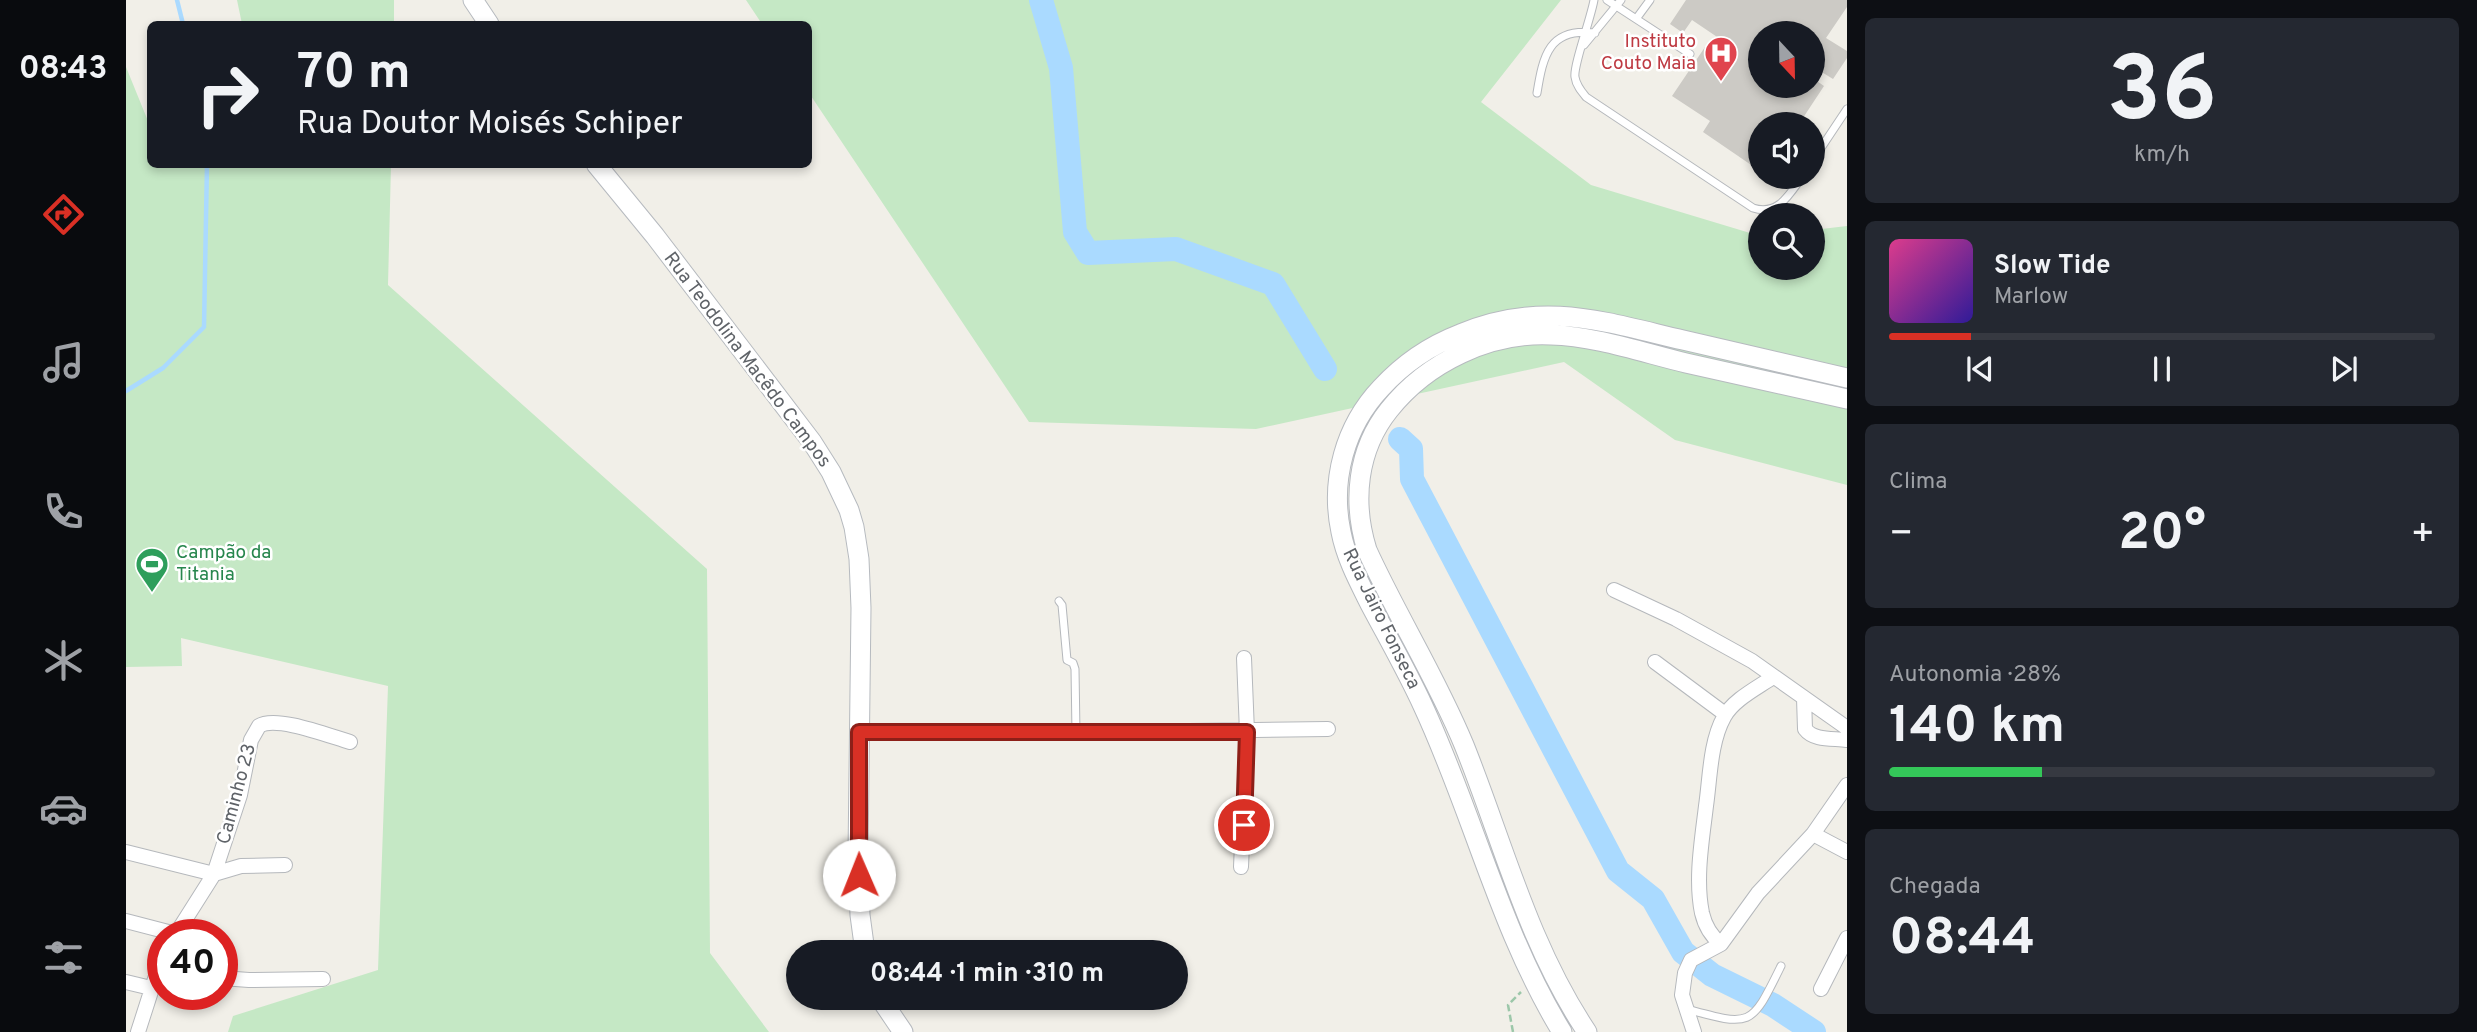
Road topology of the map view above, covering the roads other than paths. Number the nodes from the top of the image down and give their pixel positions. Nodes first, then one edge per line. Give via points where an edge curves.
1 (473, 0) edge
2 (1594, 0) edge
3 (1606, 0) edge
4 (1650, 0) edge
5 (1619, 3) edge
6 (1636, 19) junction
7 (487, 21) edge
8 (1591, 33) junction
9 (1690, 54) dead end
10 (1537, 93) dead end
11 (1847, 109) edge
12 (1825, 142) edge
13 (599, 168) edge
14 (1793, 189) edge
15 (1847, 378) edge
16 (1847, 399) edge
17 (1614, 590) dead end
18 (1059, 601) dead end
19 (1244, 658) dead end
20 (1655, 662) dead end
21 (1773, 677) junction
22 (1804, 698) junction
23 (1725, 714) junction
24 (1847, 728) edge
25 (1328, 729) dead end
26 (859, 732) junction
27 (1247, 732) junction
28 (1076, 733) junction
29 (1847, 740) edge
30 (350, 742) dead end
31 (1847, 785) edge
32 (1813, 834) junction
33 (126, 852) edge
34 (1847, 852) edge
35 (285, 865) dead end
36 (1241, 867) dead end
37 (214, 874) junction
38 (186, 919) edge
39 (126, 921) edge
40 (147, 926) edge
41 (1847, 938) edge
42 (863, 940) edge
43 (1721, 944) junction
44 (1782, 966) dead end
45 (238, 979) edge
46 (323, 979) dead end
47 (126, 982) edge
48 (147, 987) edge
49 (1821, 989) dead end
50 (147, 1002) edge
51 (1685, 1009) junction
52 (888, 1010) edge
53 (138, 1032) edge
54 (903, 1032) edge
55 (1562, 1032) edge
56 (1587, 1032) edge
57 (1694, 1032) edge

1 - 7 main road
2 - 8 lane
3 - 5 lane
4 - 6 lane
5 - 6 lane
5 - 8 lane
6 - 9 lane
8 - 10 lane via 1575,32 1552,44 1540,71
8 - 14 lane via 1574,77 1586,97 1761,211 1776,207
11 - 12 lane
13 - 26 main road, Rua Teodolina Macêdo Campos via 812,442 845,500 854,527 862,608
15 - 55 main road, Rua Jairo Fonseca via 1589,319 1521,316 1468,330 1420,354 1388,380 1363,407 1355,424 1339,476 1339,520 1345,550 1423,705 1533,980
16 - 56 main road, Rua Jairo Fonseca via 1595,342 1551,334 1521,335 1473,348 1430,371 1403,393 1375,431 1364,456 1357,506 1367,550 1443,697 1529,920
17 - 21 street via 1676,619
18 - 28 lane via 1067,660 1075,669
19 - 27 street
20 - 23 street
21 - 22 street
21 - 23 street
22 - 24 street
22 - 29 street via 1807,733
23 - 43 street via 1711,760 1700,891 1706,925
25 - 27 street
26 - 28 street
26 - 42 main road, Rua Teodolina Macêdo Campos
27 - 28 street
27 - 36 street
30 - 37 street, Caminho 23 via 270,722 258,726
31 - 32 street
32 - 34 street
32 - 43 street via 1758,893
33 - 37 street
35 - 37 street via 241,866
37 - 38 street
39 - 40 street
41 - 49 street
43 - 51 street via 1691,960 1682,995
44 - 51 lane via 1759,1008 1741,1020
45 - 46 street
47 - 48 street
50 - 53 street
51 - 57 street
52 - 54 main road

